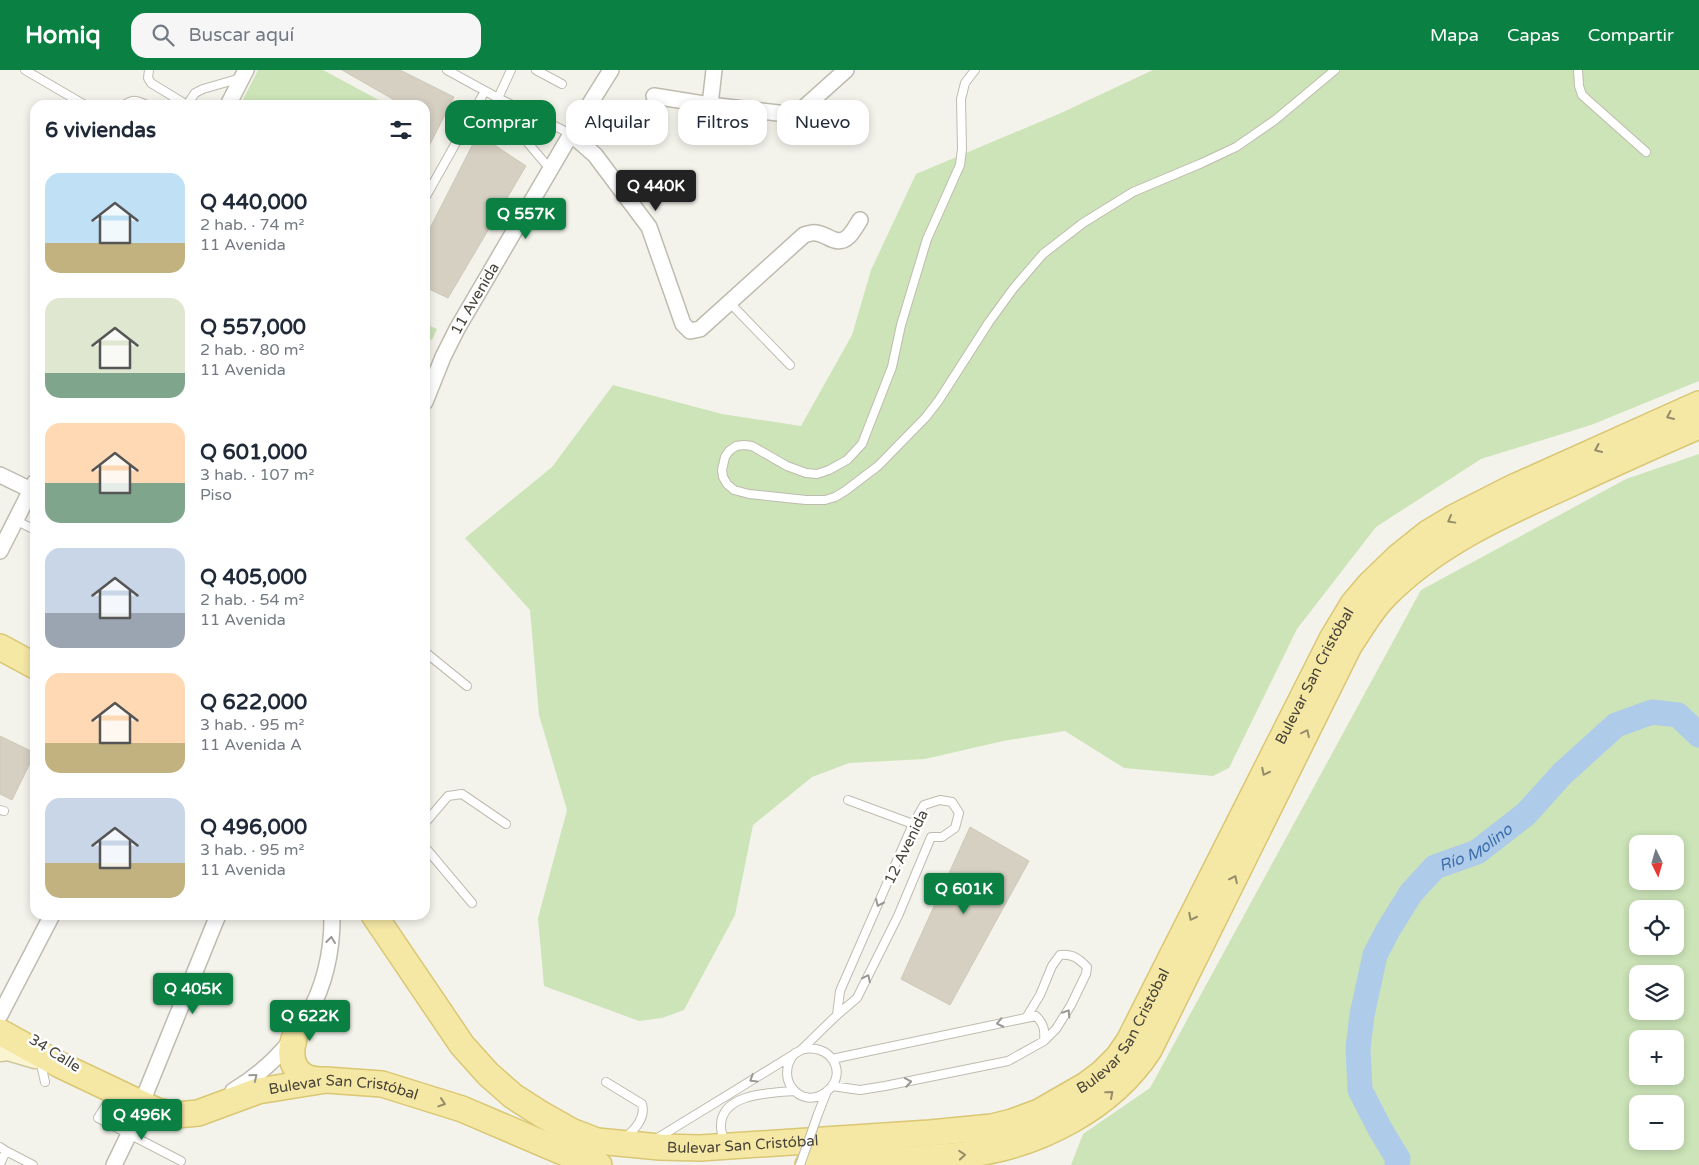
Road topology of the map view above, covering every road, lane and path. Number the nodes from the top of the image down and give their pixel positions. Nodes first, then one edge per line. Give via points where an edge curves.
1 (25, 70) edge
2 (148, 70) edge
3 (447, 70) edge
4 (511, 70) edge
5 (536, 70) edge
6 (611, 70) edge
7 (714, 70) edge
8 (846, 70) edge
9 (974, 70) edge
10 (1335, 70) edge
11 (1578, 70) edge
12 (244, 74) edge
13 (562, 84) dead end
14 (485, 91) junction
15 (654, 96) dead end
16 (498, 98) junction
17 (76, 100) edge
18 (179, 100) edge
19 (190, 100) edge
20 (231, 100) edge
21 (592, 100) edge
22 (679, 100) edge
23 (711, 100) edge
24 (767, 112) edge
25 (566, 132) edge
26 (566, 142) edge
27 (584, 145) edge
28 (1646, 152) dead end
29 (550, 169) junction
30 (430, 189) edge
31 (860, 220) dead end
32 (730, 302) junction
33 (790, 365) dead end
34 (430, 389) edge
35 (1699, 404) edge
36 (1699, 426) edge
37 (1646, 438) junction
38 (0, 475) edge
39 (30, 485) edge
40 (30, 492) edge
41 (15, 520) junction
42 (30, 528) edge
43 (0, 551) edge
44 (0, 643) edge
45 (0, 648) edge
46 (30, 654) edge
47 (430, 656) edge
48 (30, 663) edge
49 (467, 686) dead end
50 (848, 800) dead end
51 (430, 817) edge
52 (506, 824) dead end
53 (913, 824) junction
54 (430, 853) edge
55 (472, 903) dead end
56 (49, 920) edge
57 (216, 920) edge
58 (332, 920) edge
59 (377, 920) edge
60 (0, 1015) edge
61 (837, 1015) junction
62 (1026, 1018) junction
63 (0, 1020) edge
64 (0, 1032) edge
65 (294, 1039) junction
66 (1044, 1041) junction
67 (0, 1050) edge
68 (798, 1052) junction
69 (832, 1059) junction
70 (48, 1068) junction
71 (326, 1080) junction
72 (606, 1082) dead end
73 (830, 1089) junction
74 (111, 1090) junction
75 (794, 1091) junction
76 (140, 1104) junction
77 (198, 1113) junction
78 (129, 1134) junction
79 (621, 1142) junction
80 (646, 1146) junction
81 (726, 1146) junction
82 (3, 1149) edge
83 (181, 1161) dead end
84 (0, 1164) edge
85 (33, 1165) edge
86 (114, 1165) edge
87 (598, 1165) edge
88 (800, 1165) edge
89 (808, 1165) edge

1 - 17 lane
2 - 18 lane via 151,83
3 - 14 lane
4 - 16 lane
5 - 13 lane
6 - 21 street, 11 Avenida
7 - 23 street
8 - 24 street via 798,114
9 - 10 lane via 964,84 961,99 960,165 927,239 892,367 862,444 847,460 817,474 786,466 752,446 736,446 725,457 722,470 727,484 734,490 806,500 825,500 844,491 878,466 926,417 989,322 1043,254 1083,223 1133,192 1236,147 1275,120
11 - 28 lane via 1578,86 1582,95
12 - 19 lane via 203,89
12 - 20 street
14 - 16 lane
14 - 30 lane
15 - 22 street
16 - 25 lane
16 - 29 lane
26 - 29 street, 11 Avenida
27 - 32 street via 595,155 648,227 683,324 690,331 700,329
29 - 34 street, 11 Avenida via 457,329
31 - 32 street via 847,238 838,242 813,232 804,235
32 - 33 lane
35 -> 37 main road, Bulevar San Cristóbal
36 - 37 main road, Bulevar San Cristóbal
37 -> 81 main road, Bulevar San Cristóbal via 1512,488 1453,518 1428,533 1369,585 1332,639 1129,1041 1097,1077 1039,1112 992,1127
89 -> 37 main road, Bulevar San Cristóbal via 972,1154 1000,1148 1075,1118 1122,1084 1149,1050 1349,646 1383,598 1434,555
38 - 39 street
40 - 41 street
41 - 42 lane
41 - 43 street
44 - 46 main road
45 - 48 main road
47 - 49 lane
50 - 53 lane
51 - 52 lane via 448,796 462,794
53 -> 61 lane, 12 Avenida via 840,991
61 -> 53 lane, 12 Avenida via 857,998 898,916 931,837 942,837 956,828 959,813 952,802 940,800 924,805
54 - 55 lane
56 - 60 street
57 - 76 street
65 -> 58 street via 321,986 328,960
59 - 79 main road, Bulevar San Cristóbal via 462,1045 488,1074 513,1096 571,1131 597,1141
61 - 68 lane, 12 Avenida
62 - 66 lane via 1036,1016 1043,1023
66 -> 62 lane via 1072,1005 1087,967 1078,958 1060,955
62 -> 69 lane
63 - 74 main road, 34 Calle via 65,1056
64 - 70 main road, 34 Calle
65 - 71 main road via 292,1060 297,1070 305,1077
77 -> 65 street via 248,1082
73 -> 66 lane via 860,1090 1008,1061
67 - 70 main road via 8,1049
68 - 69 lane via 815,1048 828,1053
68 - 75 lane via 790,1059 786,1072
68 -> 80 lane, 12 Avenida
69 - 73 lane via 836,1072
70 - 74 main road, 34 Calle
71 - 77 main road, Bulevar San Cristóbal via 258,1091
71 -> 87 main road, Bulevar San Cristóbal via 382,1084 462,1109
72 - 79 lane via 642,1104 644,1111 635,1128
73 - 75 lane via 814,1097
73 - 88 lane, bridge
74 - 76 main road, 34 Calle
74 - 78 lane via 98,1118
75 - 81 lane via 749,1096 732,1104 722,1116 720,1128
76 - 77 main road, Bulevar San Cristóbal via 177,1115
76 - 78 street
78 - 83 lane
78 - 86 street
79 - 80 main road, Bulevar San Cristóbal
80 - 81 main road, Bulevar San Cristóbal
82 - 84 lane
82 - 85 lane

